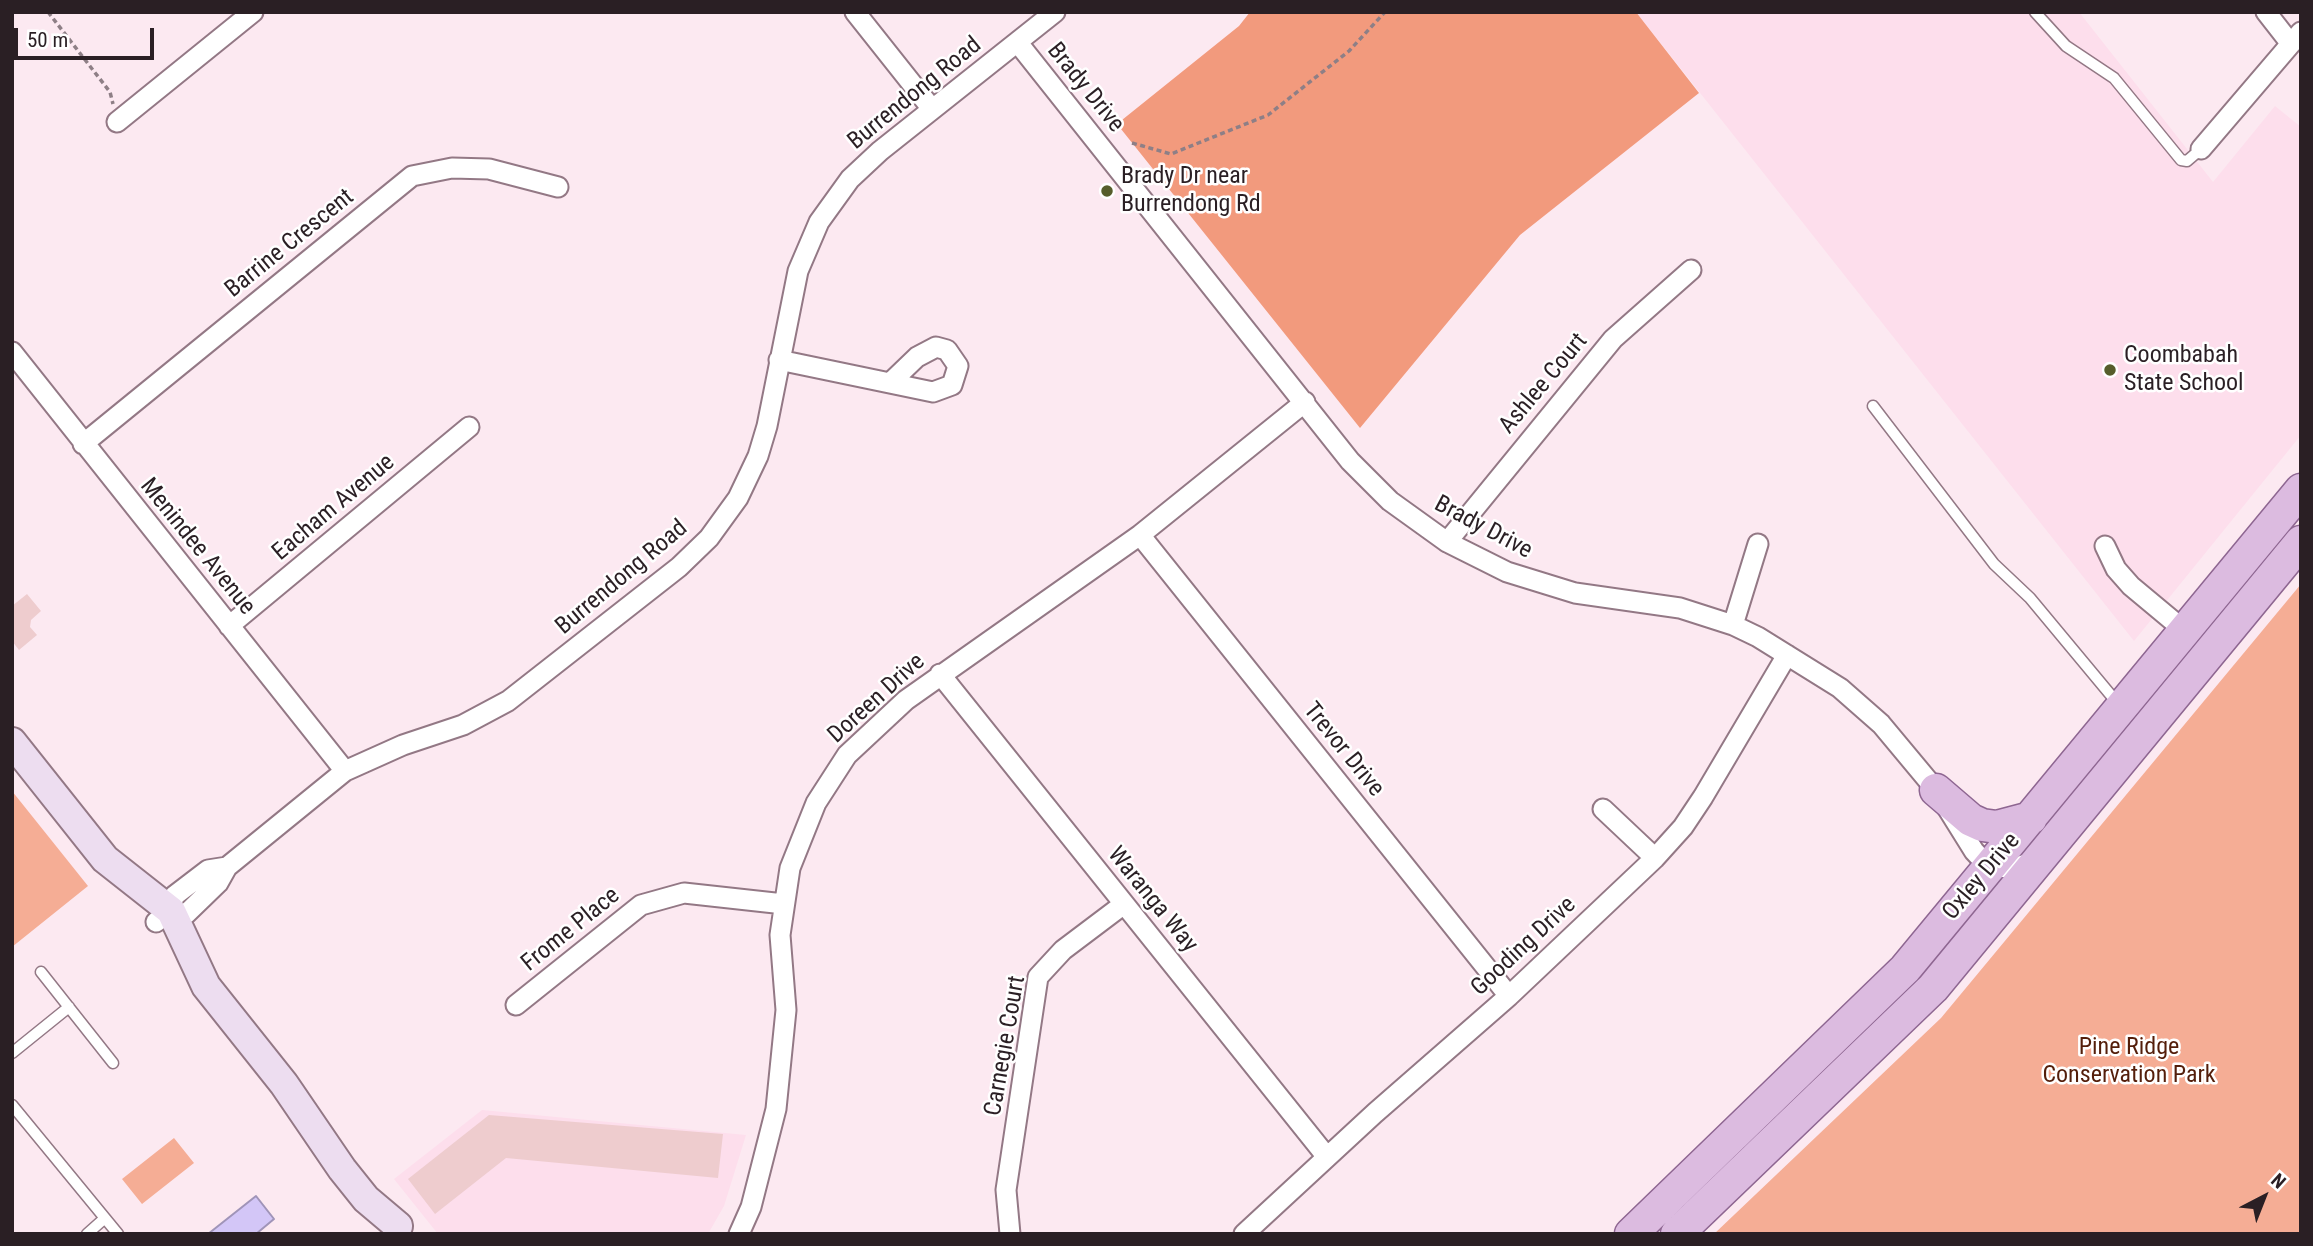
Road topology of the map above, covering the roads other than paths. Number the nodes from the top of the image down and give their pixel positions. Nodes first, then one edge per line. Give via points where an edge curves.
1 (253, 12) edge
2 (855, 12) edge
3 (1055, 12) edge
4 (2035, 12) edge
5 (2266, 12) edge
6 (2296, 38) edge
7 (1017, 43) junction
8 (932, 109) junction
9 (117, 122) road end
10 (2201, 149) joint
11 (558, 187) dead end
12 (1691, 270) dead end
13 (12, 352) edge
14 (779, 360) junction
15 (891, 382) dead end
16 (1305, 402) junction
17 (1872, 406) dead end
18 (470, 427) dead end
19 (83, 444) junction
20 (2301, 490) edge
21 (1140, 535) junction
22 (1447, 542) junction
23 (2301, 542) edge
24 (1758, 544) dead end
25 (2105, 546) dead end
26 (1732, 625) junction
27 (229, 626) junction
28 (2185, 631) junction
29 (1787, 654) junction
30 (940, 674) junction
31 (2122, 708) junction
32 (12, 742) edge
33 (345, 771) junction
34 (1936, 790) junction
35 (1603, 809) dead end
36 (2031, 818) junction
37 (1655, 859) junction
38 (2040, 860) junction
39 (1990, 868) junction
40 (784, 904) junction
41 (1124, 904) junction
42 (163, 916) junction
43 (1983, 929) junction
44 (41, 972) dead end
45 (1509, 996) junction
46 (516, 1005) dead end
47 (69, 1007) junction
48 (1824, 1050) junction
49 (12, 1053) edge
50 (113, 1063) dead end
51 (12, 1105) edge
52 (1326, 1157) junction
53 (106, 1218) junction
54 (396, 1231) edge
55 (87, 1234) edge
56 (118, 1234) edge
57 (739, 1234) edge
58 (1010, 1234) edge
59 (1244, 1234) edge
60 (1631, 1234) edge
61 (1678, 1234) edge

1 - 9 street
2 - 8 street
3 - 7 street, Burrendong Road
4 - 10 lane via 2066,46 2114,78 2181,160 2187,161
5 - 6 street
6 - 10 street
7 - 8 street, Burrendong Road
7 - 16 street, Brady Drive
8 - 14 street, Burrendong Road via 850,179 819,222 799,271
11 - 19 street, Barrine Crescent via 489,169 452,168 412,176
12 - 22 street, Ashlee Court via 1613,339
13 - 19 street, Menindee Avenue
14 - 15 street
14 - 33 street, Burrendong Road via 767,426 749,476 722,522 694,553 508,701 463,725
16 - 21 street, Doreen Drive
16 - 22 street, Brady Drive via 1374,486
17 - 31 lane via 1993,564 2030,598
18 - 27 street, Eacham Avenue
19 - 27 street, Menindee Avenue
20 - 28 main road, Oxley Drive
21 - 30 street, Doreen Drive
21 - 45 street, Trevor Drive
22 - 26 street, Brady Drive via 1544,585 1680,608
23 - 38 main road, Oxley Drive
24 - 26 street
25 - 28 street via 2116,569
26 - 29 street, Brady Drive
27 - 33 street, Menindee Avenue
28 - 31 main road, Oxley Drive
29 - 34 street, Brady Drive via 1862,706
29 - 37 street, Gooding Drive via 1703,797
30 - 40 street, Doreen Drive via 847,755 816,803 790,868
30 - 41 street, Waranga Way
31 - 36 main road, Oxley Drive
32 - 42 street via 105,859 120,887
33 - 42 street, Burrendong Road via 227,867 208,870 174,896
34 - 36 main road via 1982,825 1997,827
34 - 39 street, Brady Drive
35 - 37 street
36 - 39 main road, Oxley Drive
37 - 45 street, Gooding Drive
38 - 39 street
38 - 43 main road, Oxley Drive
39 - 48 main road, Oxley Drive via 1905,969
40 - 46 street, Frome Place via 684,893 641,905
40 - 57 street, Doreen Drive via 780,935 786,1010 776,1109 751,1207
41 - 52 street, Waranga Way
41 - 58 street, Carnegie Court via 1063,950 1038,977 1006,1190
42 - 54 street via 172,954 206,986 284,1084 342,1169
43 - 48 main road via 1978,913 1967,917 1918,976 1871,1022
43 - 61 main road, Oxley Drive via 1906,1016
44 - 47 lane
45 - 52 street, Gooding Drive
47 - 49 lane
47 - 50 lane
48 - 60 main road, Oxley Drive
51 - 53 lane
52 - 59 street, Gooding Drive
53 - 55 lane
53 - 56 lane

